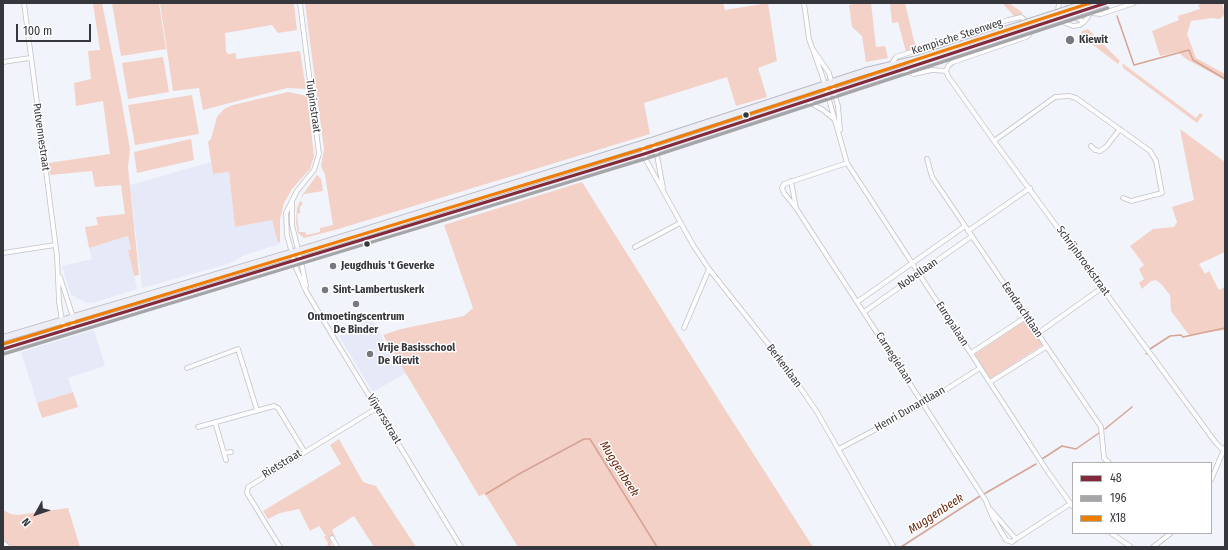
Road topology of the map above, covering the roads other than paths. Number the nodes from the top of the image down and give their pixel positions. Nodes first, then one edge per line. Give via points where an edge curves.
1 (24, 3) edge
2 (300, 3) edge
3 (804, 3) edge
4 (1059, 3) edge
5 (1069, 3) edge
6 (1088, 3) edge
7 (1106, 3) edge
8 (1134, 3) edge
9 (1090, 13) junction
10 (1084, 22) junction
11 (990, 38) junction
12 (814, 50) junction
13 (30, 58) junction
14 (3, 62) edge
15 (891, 65) junction
16 (902, 70) junction
17 (946, 70) junction
18 (832, 83) junction
19 (824, 85) junction
20 (835, 92) junction
21 (827, 94) junction
22 (807, 101) junction
23 (835, 121) junction
24 (1120, 129) junction
25 (840, 136) junction
26 (994, 141) junction
27 (650, 142) junction
28 (642, 144) junction
29 (1091, 146) dead end
30 (656, 150) junction
31 (644, 154) junction
32 (927, 159) dead end
33 (848, 163) junction
34 (791, 181) junction
35 (1030, 188) junction
36 (663, 192) junction
37 (1123, 198) dead end
38 (292, 202) junction
39 (796, 208) junction
40 (680, 223) junction
41 (965, 226) junction
42 (968, 231) junction
43 (972, 236) junction
44 (55, 246) junction
45 (635, 246) dead end
46 (298, 250) junction
47 (291, 252) junction
48 (3, 253) edge
49 (301, 259) junction
50 (294, 261) junction
51 (912, 263) junction
52 (709, 269) junction
53 (58, 271) junction
54 (919, 273) junction
55 (1102, 287) junction
56 (306, 291) junction
57 (857, 302) junction
58 (864, 312) junction
59 (73, 317) junction
60 (1026, 317) junction
61 (62, 321) junction
62 (684, 328) dead end
63 (70, 329) junction
64 (1037, 334) junction
65 (3, 338) edge
66 (1046, 347) junction
67 (3, 349) edge
68 (971, 353) junction
69 (187, 368) dead end
70 (980, 368) junction
71 (990, 382) junction
72 (923, 404) junction
73 (377, 408) junction
74 (256, 410) junction
75 (215, 422) junction
76 (198, 427) dead end
77 (1224, 448) edge
78 (839, 449) junction
79 (304, 451) junction
80 (231, 452) dead end
81 (224, 453) junction
82 (226, 460) dead end
83 (1108, 462) edge
84 (1212, 478) edge
85 (1071, 505) edge
86 (990, 509) junction
87 (1112, 534) edge
88 (1170, 534) edge
89 (332, 538) dead end
90 (1016, 539) junction
91 (3, 543) edge
92 (8, 547) edge
93 (280, 547) edge
94 (337, 547) edge
95 (461, 547) edge
96 (894, 547) edge
97 (1131, 547) edge
98 (1153, 547) edge

1 - 13 street, Putvennestraat
2 - 38 street, Tulpinstraat via 319,154 314,170 297,191
3 - 12 street, Europalaan via 809,39
4 - 10 street via 1058,13 1061,20 1076,26
5 - 10 street via 1074,17
6 - 9 street, Kempische Steenweg
6 - 11 main road, Kempische Steenweg, bridge
7 - 11 main road, Kempische Steenweg, bridge
8 - 9 street via 1101,14
9 - 10 street
11 - 15 main road, Kempische Steenweg
11 - 16 main road, Kempische Steenweg
12 - 18 street, Europalaan via 826,66
12 - 19 street, Europalaan
13 - 14 street
13 - 44 street, Putvennestraat
15 - 17 street, Kempische Steenweg via 896,57 1008,20 1020,17 1025,20 1029,34 1026,37 953,62
15 - 18 main road, Kempische Steenweg
16 - 17 street, Kempische Steenweg via 914,74
16 - 20 main road, Kempische Steenweg
17 - 26 street, Schrijnbroekstraat
18 - 19 main road, Kempische Steenweg
18 - 20 street, Europalaan
19 - 21 street, Europalaan
19 - 27 main road, Kempische Steenweg
20 - 21 main road, Kempische Steenweg
20 - 25 street, Europalaan
21 - 22 main road, Kempische Steenweg
21 - 23 street, Europalaan
22 - 23 street
22 - 30 main road, Kempische Steenweg
23 - 25 street, Europalaan
24 - 26 street via 1082,101 1062,95 1048,100
24 - 29 street via 1100,151
24 - 37 street via 1156,160 1162,193 1131,200
25 - 33 street, Europalaan
26 - 35 street, Schrijnbroekstraat
27 - 28 main road, Kempische Steenweg
27 - 30 street, Berkenlaan
28 - 31 street, Berkenlaan
28 - 46 main road, Kempische Steenweg
30 - 31 main road, Kempische Steenweg
30 - 36 street, Berkenlaan
31 - 36 street, Berkenlaan
31 - 49 main road, Kempische Steenweg
32 - 41 street, Eendrachtlaan via 932,177
33 - 34 street
33 - 51 street, Europalaan
34 - 39 street, Carnegielaan
34 - 39 street, Carnegielaan via 782,188
35 - 42 street
35 - 55 street, Schrijnbroekstraat
36 - 40 street, Berkenlaan
38 - 46 street via 292,225
38 - 47 street, Tulpinstraat via 286,213
39 - 57 street, Carnegielaan
40 - 45 street
40 - 52 street, Berkenlaan
41 - 42 street, Eendrachtlaan
41 - 51 street, Nobellaan
42 - 43 street, Eendrachtlaan
43 - 54 street, Nobellaan
43 - 60 street, Eendrachtlaan
44 - 48 street
44 - 53 street, Putvennestraat
46 - 47 main road, Kempische Steenweg
46 - 49 street
47 - 50 street, Vijversstraat
47 - 59 main road, Kempische Steenweg
49 - 50 main road, Kempische Steenweg
49 - 56 street, Vijversstraat
50 - 56 street, Vijversstraat
50 - 63 main road, Kempische Steenweg
51 - 54 street, Europalaan
51 - 57 street, Nobellaan
52 - 62 street
52 - 78 street, Berkenlaan via 781,360
53 - 59 street, Putvennestraat
53 - 61 street, Putvennestraat via 58,298
54 - 58 street, Nobellaan
54 - 68 street, Europalaan
55 - 64 street
55 - 77 street, Schrijnbroekstraat via 1216,443
56 - 73 street, Vijversstraat
57 - 58 street, Carnegielaan
58 - 72 street, Carnegielaan
59 - 61 main road, Kempische Steenweg
59 - 63 street, Putvennestraat
60 - 64 street, Eendrachtlaan
60 - 68 street
61 - 63 street, Putvennestraat
61 - 65 main road, Kempische Steenweg
63 - 67 main road, Kempische Steenweg
64 - 66 street, Eendrachtlaan
66 - 71 street
66 - 83 street, Eendrachtlaan via 1101,427 1104,458
68 - 70 street, Europalaan
69 - 74 street via 238,349
70 - 71 street, Europalaan
70 - 72 street, Henri Dunantlaan
71 - 85 street, Europalaan
72 - 78 street, Henri Dunantlaan
72 - 86 street, Carnegielaan
73 - 79 street, Rietstraat
73 - 95 street, Vijversstraat
74 - 75 street
74 - 79 street via 270,405 278,408
75 - 76 street
75 - 81 street
77 - 84 street
78 - 96 street, Berkenlaan
79 - 93 street, Rietstraat via 248,486 248,493
80 - 81 street
81 - 82 street
85 - 90 street
86 - 90 street, Carnegielaan
86 - 90 street, Carnegielaan via 1006,540 1012,542
87 - 97 street
88 - 98 street
89 - 94 street
91 - 92 street

